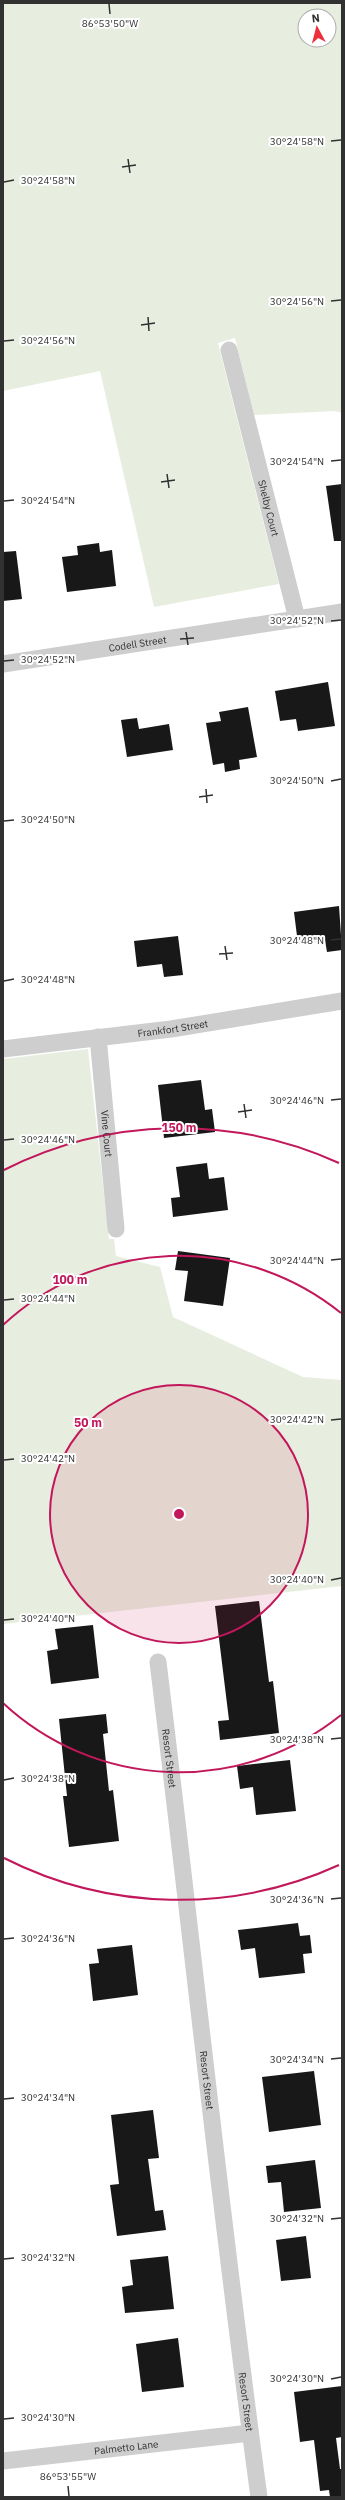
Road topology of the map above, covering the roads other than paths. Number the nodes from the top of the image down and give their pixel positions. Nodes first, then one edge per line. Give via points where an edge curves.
1 (228, 350) dead end
2 (342, 612) edge
3 (297, 619) junction
4 (3, 664) edge
5 (342, 1001) edge
6 (98, 1037) junction
7 (3, 1049) edge
8 (116, 1229) dead end
9 (158, 1662) dead end
10 (250, 2434) junction
11 (3, 2461) edge
12 (259, 2497) edge

1 - 3 street, Shelby Court
2 - 3 street, Codell Street
3 - 4 street, Codell Street
5 - 6 street, Frankfort Street via 172,1029
6 - 7 street, Frankfort Street
6 - 8 street, Vine Court
9 - 10 street, Resort Street
10 - 11 street, Palmetto Lane
10 - 12 street, Resort Street

